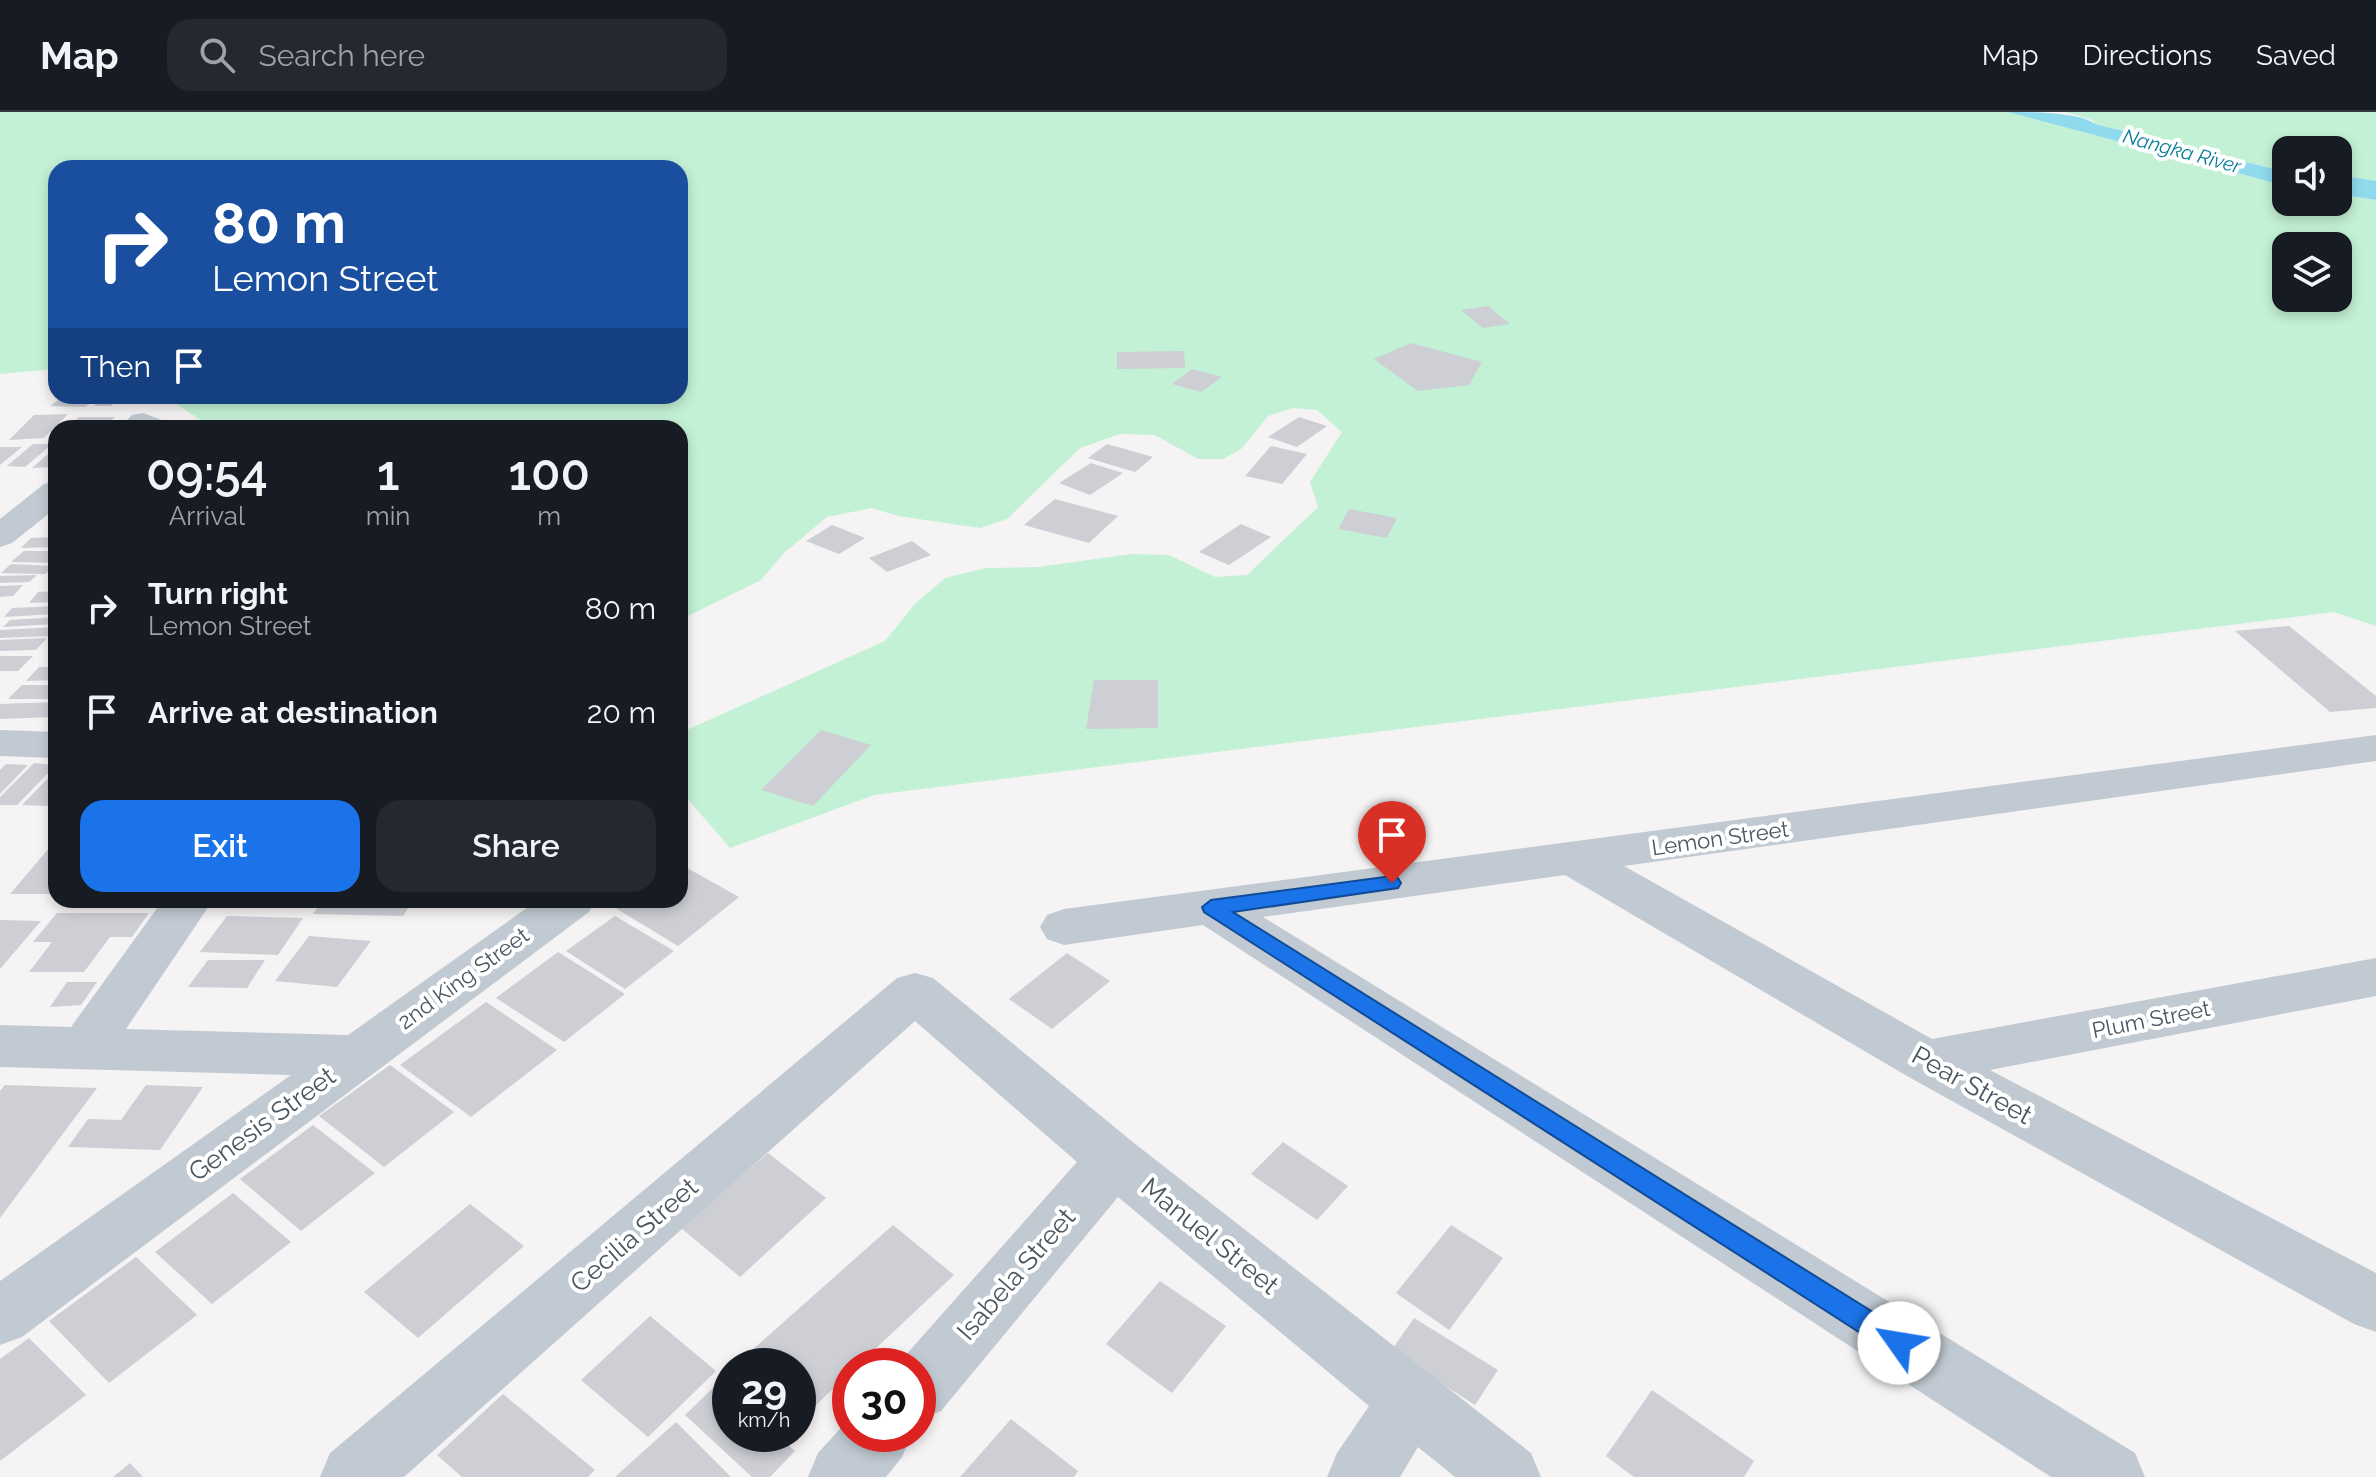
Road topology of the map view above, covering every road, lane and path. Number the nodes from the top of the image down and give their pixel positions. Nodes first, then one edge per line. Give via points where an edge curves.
1 (48, 496) edge
2 (48, 498) edge
3 (0, 500) edge
4 (0, 536) edge
5 (0, 743) edge
6 (48, 745) edge
7 (2376, 748) edge
8 (1572, 858) junction
9 (1211, 907) junction
10 (183, 908) edge
11 (561, 908) edge
12 (1064, 927) dead end
13 (2376, 977) edge
14 (915, 992) joint
15 (0, 1046) edge
16 (84, 1049) junction
17 (354, 1056) junction
18 (1926, 1061) junction
19 (1114, 1160) junction
20 (2376, 1304) edge
21 (3, 1313) edge
22 (936, 1368) edge
23 (1412, 1398) junction
24 (864, 1452) edge
25 (354, 1477) edge
26 (842, 1477) edge
27 (1361, 1477) edge
28 (1507, 1477) edge
29 (2111, 1477) edge

1 - 3 street
2 - 4 street
5 - 6 street
7 - 8 street, Lemon Street
8 - 9 street, Lemon Street
8 - 18 street, Pear Street
9 - 12 street, Lemon Street
9 - 29 street
10 - 16 street
11 - 17 street, 2nd King Street
13 - 18 street, Plum Street
14 - 19 street, Manuel Street
14 - 25 street, Cecilia Street
15 - 16 street, Genesis Street
16 - 17 street, Genesis Street
17 - 21 street, Genesis Street
18 - 20 street, Pear Street
19 - 22 street, Isabela Street
19 - 23 street, Manuel Street
23 - 27 street
23 - 28 street, Manuel Street
24 - 26 street

